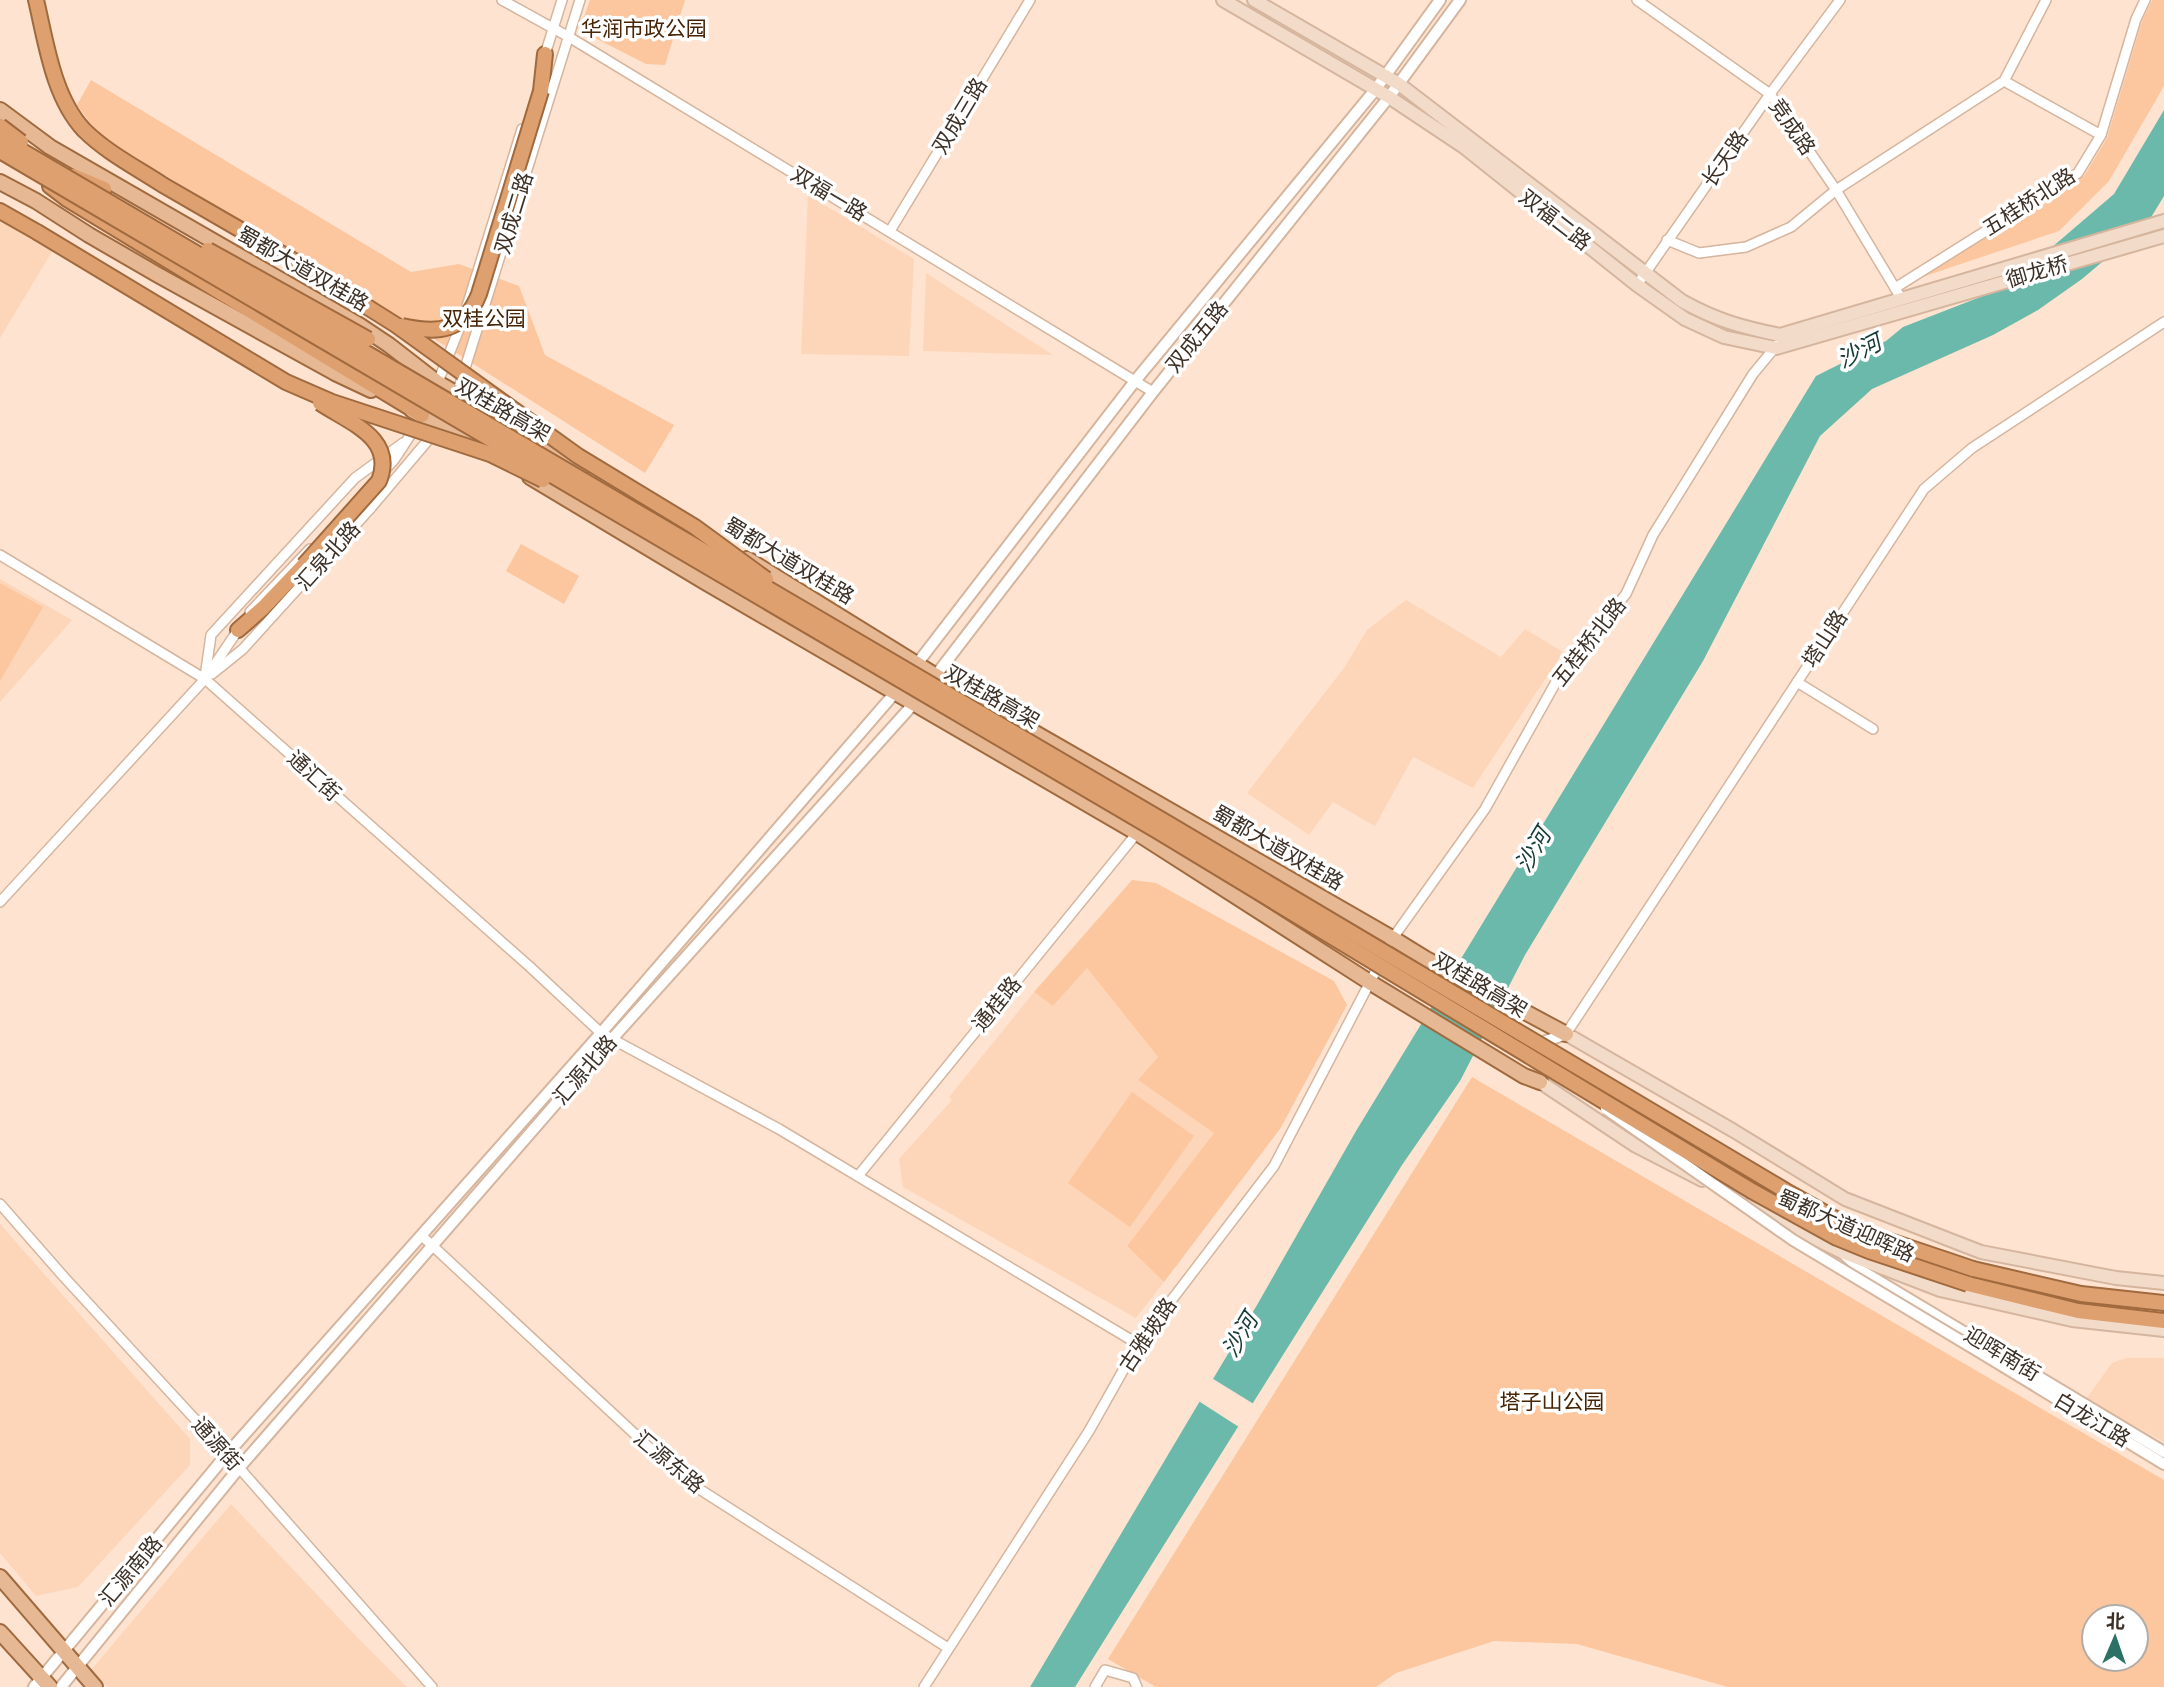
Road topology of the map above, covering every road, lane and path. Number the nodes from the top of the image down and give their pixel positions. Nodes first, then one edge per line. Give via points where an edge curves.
1 (36, 0) edge
2 (502, 0) edge
3 (562, 0) edge
4 (580, 0) edge
5 (1030, 0) edge
6 (1223, 0) edge
7 (1254, 0) edge
8 (1440, 0) edge
9 (1460, 0) edge
10 (1637, 0) edge
11 (1840, 0) edge
12 (2046, 0) edge
13 (2145, 0) edge
14 (553, 30) junction
15 (569, 37) junction
16 (545, 54) junction
17 (1385, 76) junction
18 (2004, 81) junction
19 (1399, 85) junction
20 (1375, 90) junction
21 (1770, 94) junction
22 (1389, 97) junction
23 (0, 110) edge
24 (19, 125) junction
25 (0, 127) edge
26 (2101, 135) junction
27 (0, 138) edge
28 (0, 152) edge
29 (28, 159) junction
30 (0, 162) edge
31 (0, 182) edge
32 (104, 189) junction
33 (1836, 190) junction
34 (0, 211) edge
35 (2164, 220) edge
36 (890, 231) junction
37 (2164, 236) edge
38 (1667, 240) junction
39 (1646, 272) junction
40 (1637, 285) junction
41 (1939, 286) joint
42 (1902, 298) junction
43 (2164, 322) edge
44 (396, 325) junction
45 (368, 339) joint
46 (1778, 341) junction
47 (1135, 381) junction
48 (286, 382) junction
49 (438, 383) junction
50 (1153, 392) junction
51 (457, 395) junction
52 (422, 415) junction
53 (442, 424) junction
54 (410, 437) junction
55 (0, 555) edge
56 (820, 626) junction
57 (238, 630) junction
58 (916, 664) junction
59 (936, 676) junction
60 (205, 679) junction
61 (1797, 682) junction
62 (896, 692) junction
63 (914, 704) junction
64 (1873, 729) dead end
65 (1137, 833) junction
66 (0, 902) edge
67 (1392, 938) junction
68 (1371, 982) junction
69 (601, 1033) junction
70 (1566, 1034) junction
71 (612, 1039) junction
72 (1550, 1068) junction
73 (1540, 1082) junction
74 (858, 1176) junction
75 (0, 1204) edge
76 (422, 1236) junction
77 (433, 1246) junction
78 (1843, 1252) junction
79 (2164, 1283) edge
80 (2164, 1303) edge
81 (2084, 1311) junction
82 (2164, 1321) edge
83 (2141, 1328) junction
84 (2164, 1330) edge
85 (1138, 1343) junction
86 (2164, 1452) edge
87 (227, 1454) junction
88 (2164, 1464) edge
89 (239, 1468) junction
90 (0, 1577) edge
91 (0, 1632) edge
92 (948, 1648) junction
93 (65, 1650) junction
94 (78, 1668) junction
95 (42, 1684) edge
96 (61, 1687) edge
97 (95, 1687) edge
98 (432, 1687) edge
99 (924, 1687) edge
100 (1095, 1687) edge
101 (1137, 1687) edge

1 - 44 highway, bridge via 62,93 82,128 163,185
2 - 14 street, 双福一路
3 - 14 street, 双成二路
4 - 15 street, 双成二路
5 - 36 street, 双成三路
6 - 20 main road, 双福二路
7 - 17 main road, 双福二路
8 - 17 street, 双成五路
9 - 19 street, 双成五路
10 - 21 street, 竞成路
11 - 21 street, 长天路
12 - 18 street
13 - 26 street, 五桂桥北路
14 - 15 street, 双福一路
14 - 16 street, 双成二路
15 - 36 street, 双福一路
15 - 51 street, 双成二路
16 - 44 highway, bridge via 541,91 471,312 432,331
16 - 49 street, 双成二路 via 458,335
17 - 19 main road, 双福二路
17 - 20 street, 双成五路
18 - 26 street
18 - 33 street
19 - 22 street, 双成五路
19 - 39 main road, 双福二路
20 - 22 main road, 双福二路
20 - 47 street, 双成五路
21 - 33 street, 竞成路
21 - 38 street, 长天路
22 - 40 main road, 双福二路 via 1464,147
22 - 50 street, 双成五路
23 - 24 main road, 蜀都大道双桂路
24 - 28 main road
24 - 49 main road, 蜀都大道双桂路 via 359,326
25 - 29 highway, bridge
25 - 32 highway, bridge via 35,153
26 - 42 street, 五桂桥北路 via 2078,173
27 - 29 highway, 双桂路高架, bridge
28 - 29 highway, 双桂路高架, bridge
29 - 30 highway, bridge
29 - 32 highway, bridge
29 - 52 highway, bridge via 66,199
29 - 56 highway, 双桂路高架, bridge
31 - 52 main road via 323,366
32 - 45 highway, bridge
33 - 38 street via 1791,227 1746,247 1699,253
33 - 42 street, 竞成路
34 - 48 highway, bridge
35 - 41 main road, 御龙桥
36 - 47 street, 双福一路
37 - 42 main road, 御龙桥
38 - 39 street, 长天路
39 - 40 street, 长天路
39 - 46 main road, 双福二路 via 1682,301 1714,318
40 - 46 main road, 双福二路 via 1706,330 1724,337
41 - 42 main road, 双福二路
42 - 46 main road, 双福二路
43 - 61 street, 塔山路 via 1972,448 1924,489
44 - 56 highway, bridge via 578,456 695,527
45 - 49 main road
46 - 67 street, 五桂桥北路 via 1653,535 1626,594 1561,673 1485,809
47 - 50 street, 双福一路
47 - 58 street, 双成五路
48 - 56 highway, bridge via 490,454 704,572
48 - 57 highway, bridge via 369,435 383,452 384,467 379,481 304,565
49 - 51 main road, 蜀都大道双桂路
49 - 52 street, 双成二路
50 - 59 street, 双成五路
51 - 53 street, 双成二路
51 - 58 main road, 蜀都大道双桂路 via 782,579
52 - 53 main road
52 - 54 street, 汇泉北路
53 - 60 street, 汇泉北路 via 243,649
53 - 62 main road
54 - 57 street, 汇泉北路
54 - 60 street via 355,478 211,635
55 - 60 street, 通汇街
56 - 72 highway, 双桂路高架, bridge
56 - 80 highway, 双桂路高架, bridge via 1192,838 1836,1219 1973,1269 2081,1294
57 - 60 street, 汇泉北路
58 - 59 main road, 蜀都大道双桂路
58 - 62 street, 汇源北路
59 - 63 street, 汇源北路
59 - 67 main road, 蜀都大道双桂路
60 - 66 street, 汇泉北路
60 - 69 street, 通汇街
61 - 64 street
61 - 70 street, 塔山路
62 - 63 main road
62 - 69 street, 汇源北路
63 - 65 main road
63 - 71 street, 汇源北路
65 - 68 main road
65 - 74 street, 通桂路
67 - 68 street, 五桂桥北路
67 - 70 main road, 蜀都大道双桂路
68 - 70 street, bridge via 1390,972 1418,978 1521,1038 1544,1042
68 - 73 main road
68 - 85 street, 古雅坡路 via 1274,1166
69 - 71 street, 通汇街
69 - 76 street, 汇源北路
70 - 73 street via 1536,1055 1534,1074
70 - 79 main road, 蜀都大道迎晖路 via 1845,1199 1919,1230 1981,1252
71 - 74 street, 通汇街
71 - 77 street, 汇源北路
72 - 81 highway, 双桂路高架, bridge via 1837,1238 1968,1284
72 - 88 street, 白龙江路, bridge via 1793,1240
73 - 78 main road, 蜀都大道迎晖路 via 1636,1146
74 - 85 street, 通汇街
75 - 87 street, 通源街
76 - 77 street, 汇源东路
76 - 87 street, 汇源北路
77 - 89 street, 汇源北路
77 - 92 street, 汇源东路 via 682,1478
78 - 83 main road, 蜀都大道迎晖路 via 1940,1290 2072,1320
78 - 86 street, 迎晖南街 via 1873,1277
81 - 82 highway
81 - 83 main road
83 - 84 main road, 蜀都大道迎晖路
85 - 92 street, 古雅坡路 via 1089,1431
87 - 89 street, 通源街
87 - 93 street, 汇源南路
89 - 94 street, 汇源南路
89 - 98 street, 通源街
90 - 93 main road
91 - 95 main road
92 - 99 street, 古雅坡路
93 - 94 main road
93 - 95 street, 汇源南路
94 - 96 street, 汇源南路
94 - 97 main road
100 - 101 street via 1105,1670 1133,1678

